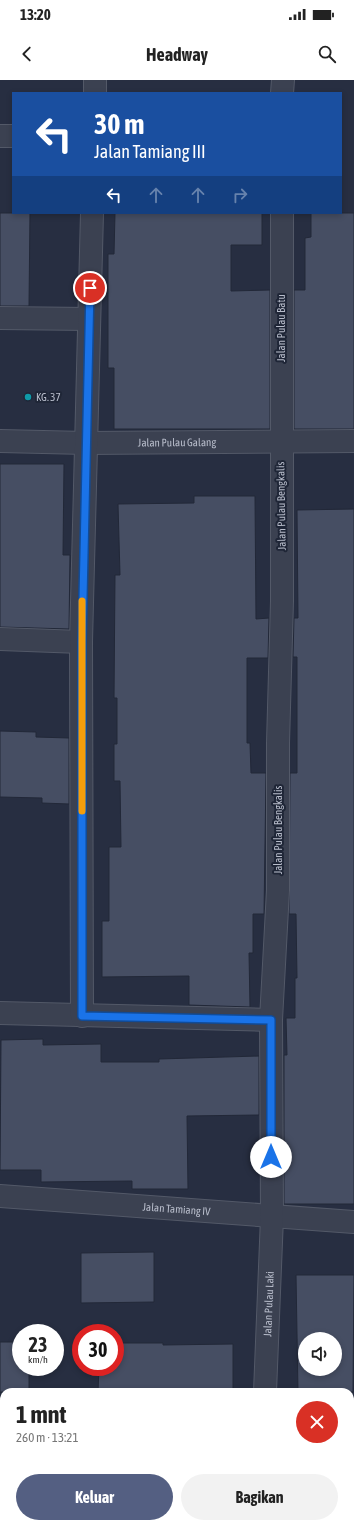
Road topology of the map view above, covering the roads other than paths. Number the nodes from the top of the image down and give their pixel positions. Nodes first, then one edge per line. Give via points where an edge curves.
1 (95, 80) edge
2 (283, 80) edge
3 (95, 92) edge
4 (282, 92) edge
5 (0, 136) edge
6 (12, 136) edge
7 (92, 214) edge
8 (282, 214) edge
9 (0, 318) edge
10 (89, 319) junction
11 (0, 441) edge
12 (354, 441) edge
13 (86, 443) junction
14 (280, 443) junction
15 (0, 640) edge
16 (82, 642) junction
17 (0, 1013) edge
18 (82, 1016) junction
19 (271, 1020) junction
20 (0, 1196) edge
21 (272, 1217) junction
22 (354, 1222) edge
23 (265, 1388) edge

1 - 3 street
2 - 4 street
5 - 6 street
7 - 10 street
8 - 14 street, Jalan Pulau Batu
9 - 10 street
10 - 13 street
11 - 13 street, Jalan Pulau Galang
12 - 14 street, Jalan Pulau Galang
13 - 14 street, Jalan Pulau Galang
13 - 16 street
14 - 19 street, Jalan Pulau Bengkalis via 282,601 278,743 278,890
15 - 16 street
16 - 18 street
17 - 18 street
18 - 19 street
19 - 21 street, Jalan Pulau Bengkalis
20 - 21 street, Jalan Tamiang IV
21 - 22 street, Jalan Tamiang IV
21 - 23 street, Jalan Pulau Laki

